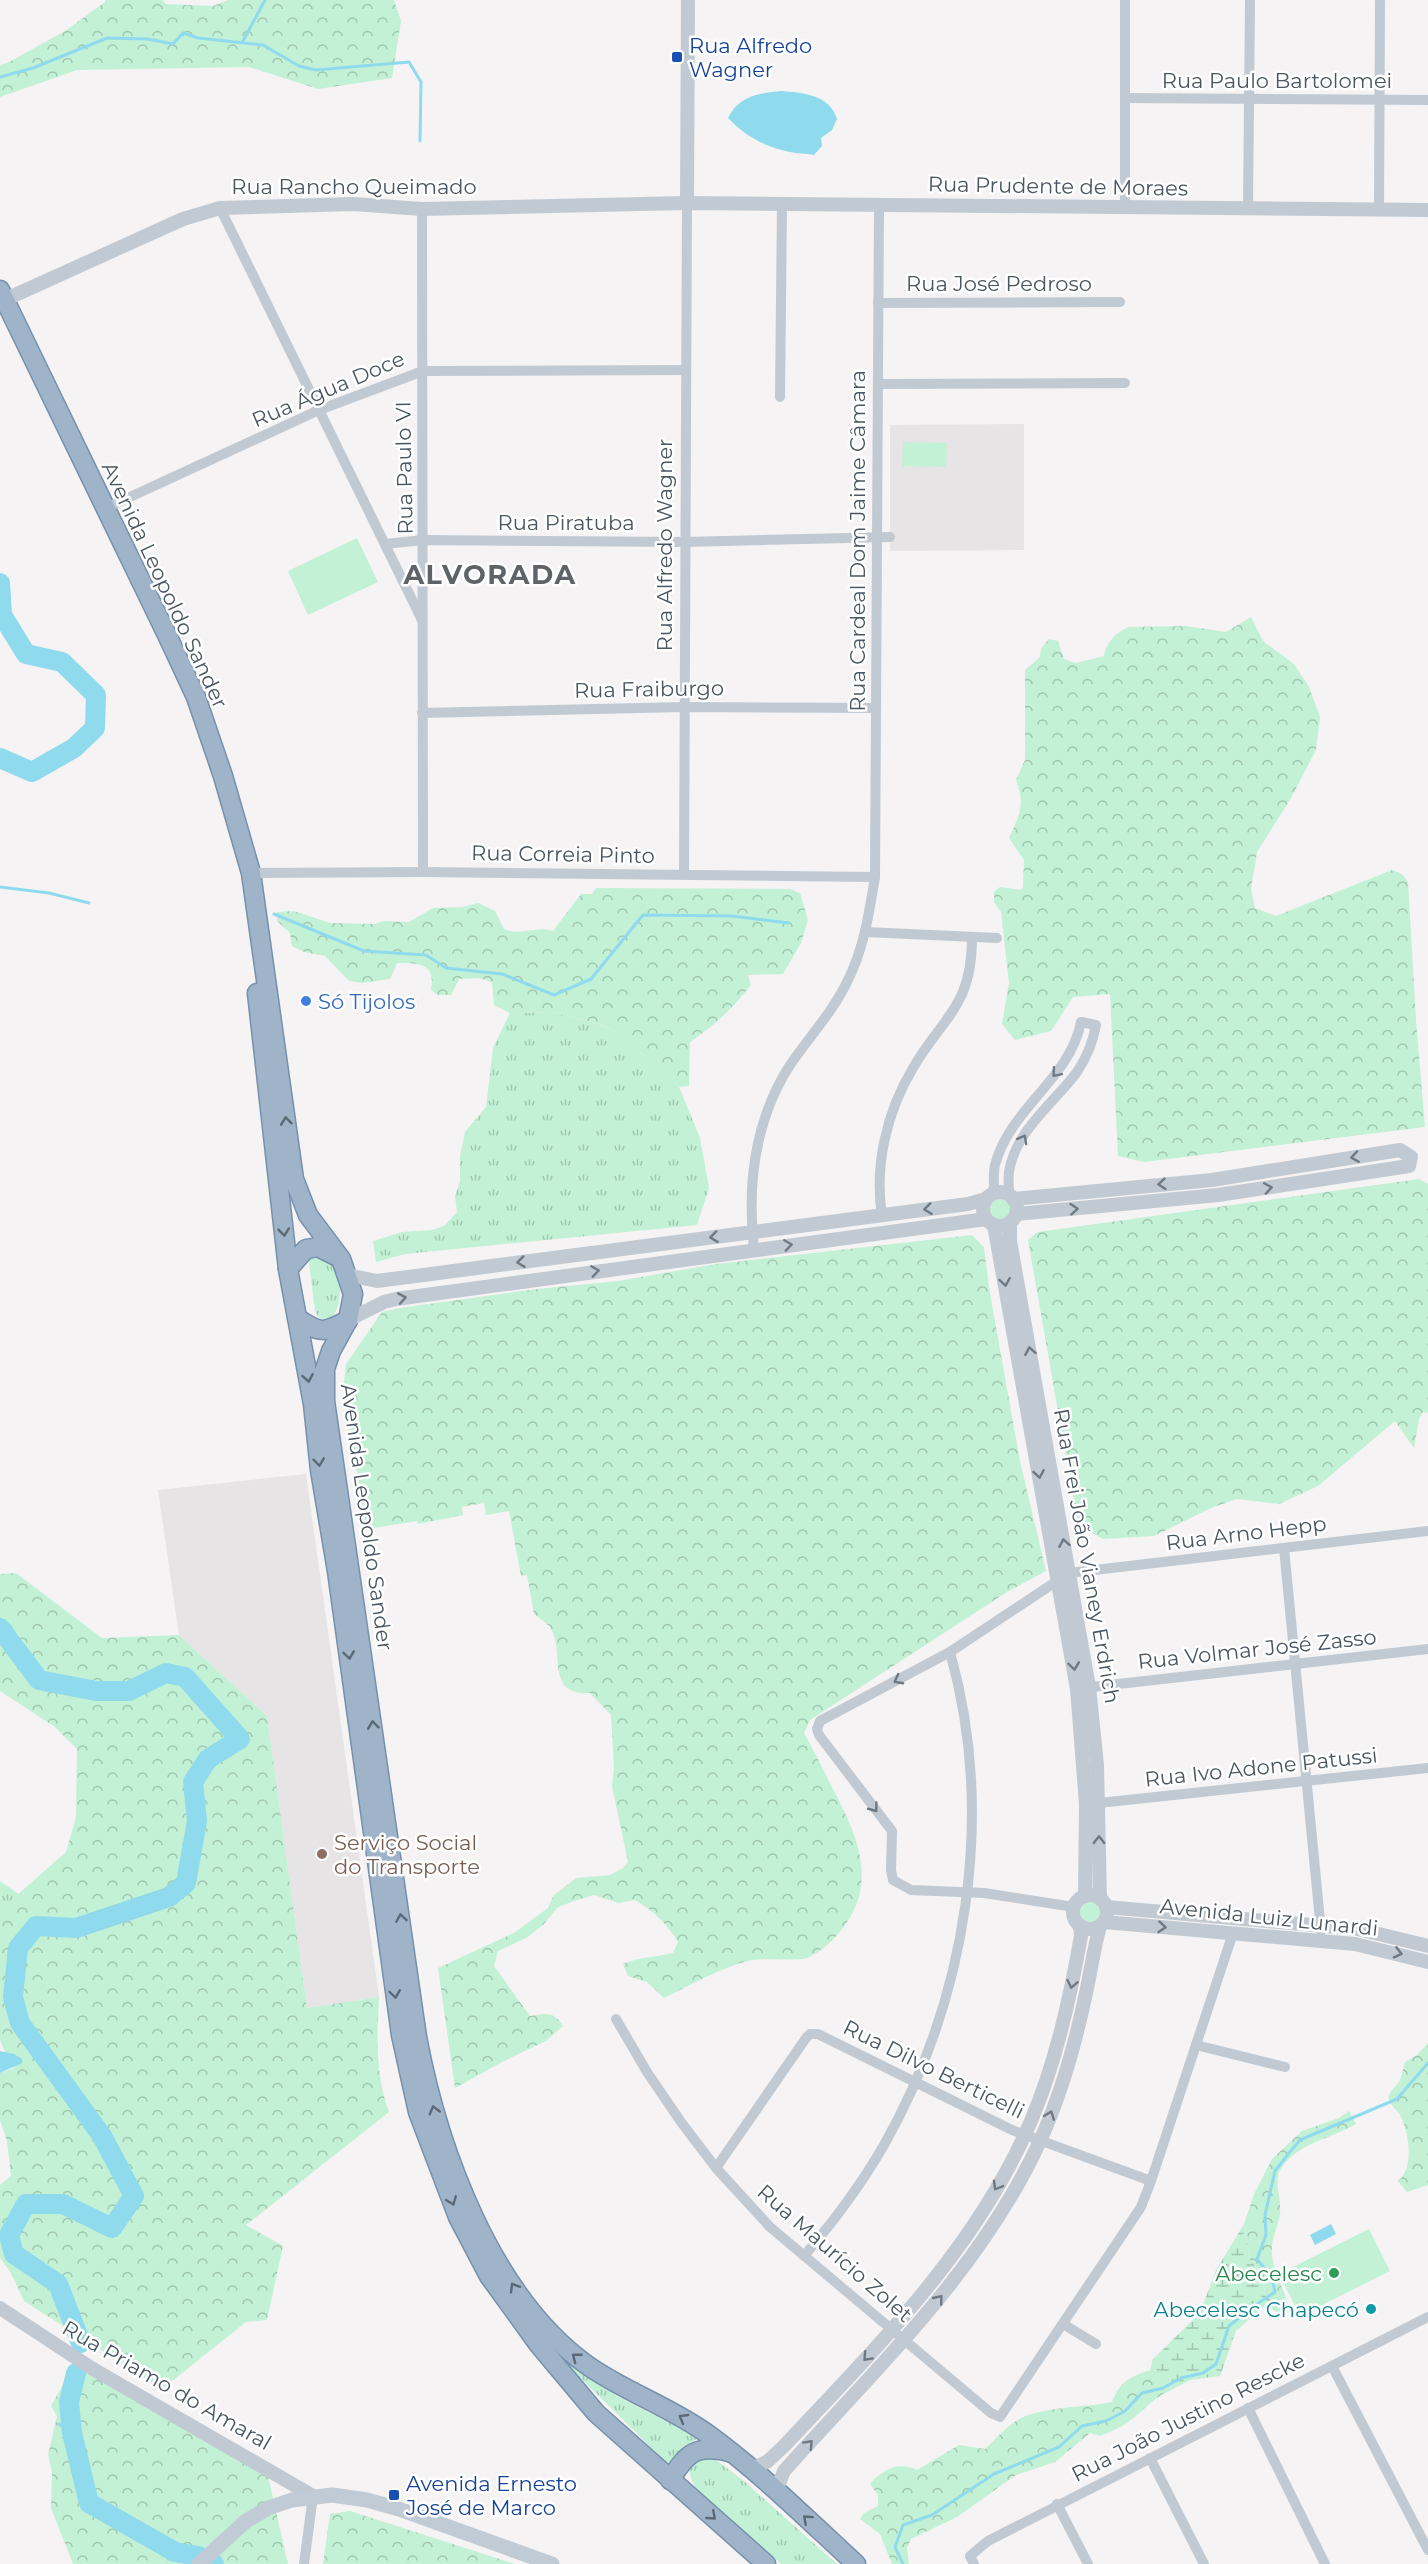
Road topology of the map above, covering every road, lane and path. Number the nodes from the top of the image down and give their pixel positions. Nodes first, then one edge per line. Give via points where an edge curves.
1 (688, 0) edge
2 (1125, 0) edge
3 (1250, 0) edge
4 (1380, 0) edge
5 (1125, 98) junction
6 (1249, 99) junction
7 (1380, 100) junction
8 (1428, 100) edge
9 (687, 203) junction
10 (782, 204) junction
11 (879, 206) junction
12 (220, 208) junction
13 (422, 208) junction
14 (1125, 209) junction
15 (1248, 209) junction
16 (1379, 210) junction
17 (1428, 210) edge
18 (1, 301) edge
19 (1120, 302) dead end
20 (878, 303) junction
21 (423, 370) junction
22 (686, 370) junction
23 (1125, 383) dead end
24 (878, 384) junction
25 (780, 397) dead end
26 (319, 410) junction
27 (106, 508) junction
28 (877, 537) junction
29 (890, 537) dead end
30 (424, 540) junction
31 (684, 542) junction
32 (385, 544) junction
33 (423, 623) junction
34 (684, 708) junction
35 (876, 708) junction
36 (422, 713) junction
37 (423, 872) junction
38 (251, 873) junction
39 (684, 875) junction
40 (875, 877) junction
41 (866, 932) junction
42 (972, 937) junction
43 (997, 938) dead end
44 (990, 1196) junction
45 (1011, 1197) junction
46 (882, 1215) junction
47 (1013, 1218) junction
48 (990, 1222) junction
49 (752, 1232) junction
50 (754, 1249) junction
51 (344, 1267) junction
52 (288, 1269) junction
53 (297, 1318) junction
54 (348, 1320) junction
55 (1428, 1531) edge
56 (1284, 1548) junction
57 (1063, 1576) junction
58 (1428, 1649) edge
59 (950, 1652) junction
60 (1296, 1664) junction
61 (1083, 1688) junction
62 (1428, 1768) edge
63 (1307, 1781) junction
64 (1099, 1803) junction
65 (967, 1891) junction
66 (1085, 1896) junction
67 (1103, 1903) junction
68 (1074, 1907) junction
69 (1102, 1924) junction
70 (1080, 1926) junction
71 (1322, 1926) junction
72 (1233, 1933) junction
73 (1320, 1940) junction
74 (1428, 1946) edge
75 (1428, 1962) edge
76 (616, 2019) dead end
77 (1196, 2045) junction
78 (1285, 2067) dead end
79 (916, 2083) junction
80 (1024, 2135) junction
81 (1040, 2140) junction
82 (716, 2168) junction
83 (1151, 2181) junction
84 (804, 2256) junction
85 (0, 2308) edge
86 (1427, 2320) edge
87 (1063, 2324) junction
88 (893, 2329) junction
89 (905, 2340) junction
90 (1096, 2344) dead end
91 (1332, 2366) junction
92 (1248, 2408) junction
93 (731, 2452) junction
94 (1150, 2458) junction
95 (751, 2470) junction
96 (670, 2480) junction
97 (776, 2491) junction
98 (313, 2496) junction
99 (1057, 2504) junction
100 (1428, 2550) edge
101 (758, 2560) edge
102 (972, 2560) edge
103 (852, 2562) edge
104 (199, 2564) edge
105 (304, 2564) edge
106 (552, 2564) edge
107 (1088, 2564) edge
108 (1204, 2564) edge
109 (1325, 2564) edge

1 - 9 street, Rua Alfredo Wagner
2 - 5 street
3 - 6 street
4 - 7 street
5 - 6 street, Rua Paulo Bartolomei
5 - 14 street
6 - 7 street, Rua Paulo Bartolomei
6 - 15 street
7 - 8 street, Rua Paulo Bartolomei
7 - 16 street
9 - 10 street, Rua Prudente de Moraes
9 - 13 street, Rua Rancho Queimado
9 - 22 street, Rua Alfredo Wagner
10 - 11 street, Rua Prudente de Moraes
10 - 25 street
11 - 14 street, Rua Prudente de Moraes
11 - 20 street, Rua Cardeal Dom Jaime Câmara
12 - 13 street, Rua Rancho Queimado via 354,204
12 - 18 street, Rua Rancho Queimado via 183,219
12 - 26 street
13 - 21 street, Rua Paulo VI
14 - 15 street, Rua Prudente de Moraes
15 - 16 street, Rua Prudente de Moraes
16 - 17 street, Rua Prudente de Moraes
18 - 27 highway, Avenida Leopoldo Sander
18 -> 52 highway, Avenida Leopoldo Sander via 171,668 203,748 248,921
19 - 20 street, Rua José Pedroso
20 - 24 street, Rua Cardeal Dom Jaime Câmara
21 - 22 street, Rua Água Doce
21 - 26 street, Rua Água Doce
21 - 30 street, Rua Paulo VI
22 - 31 street, Rua Alfredo Wagner
23 - 24 street
24 - 28 street, Rua Cardeal Dom Jaime Câmara
26 - 27 street, Rua Água Doce
26 - 32 street
27 - 38 highway, Avenida Leopoldo Sander via 196,697
28 - 29 street, Rua Piratuba
28 - 31 street, Rua Piratuba
28 - 35 street, Rua Cardeal Dom Jaime Câmara
30 - 31 street, Rua Piratuba
30 - 32 street, Rua Piratuba
30 - 33 street, Rua Paulo VI
31 - 34 street, Rua Alfredo Wagner
32 - 33 street
33 - 36 street, Rua Paulo VI
34 - 35 street, Rua Fraiburgo
34 - 36 street, Rua Fraiburgo
34 - 39 street, Rua Alfredo Wagner
35 - 40 street, Rua Cardeal Dom Jaime Câmara
36 - 37 street, Rua Paulo VI
37 - 38 street, Rua Correia Pinto
37 - 39 street, Rua Correia Pinto
51 -> 38 highway, Avenida Leopoldo Sander via 308,1215 294,1179
39 - 40 street, Rua Correia Pinto
40 - 41 street, Rua Cardeal Dom Jaime Câmara
41 - 42 street
41 - 49 street, Rua Cardeal Dom Jaime Câmara via 840,995 790,1065 767,1110 753,1158
42 - 43 street
42 - 46 street via 970,973 961,999 912,1069 892,1113 882,1161
44 - 45 street
45 -> 44 street via 1009,1172 1022,1140 1082,1063 1096,1025 1081,1022 1069,1056 1024,1110 1003,1144 994,1167
44 -> 46 street via 968,1204
44 - 48 street, Rua Frei João Vianey Erdrich via 983,1209
45 - 47 street, Rua Frei João Vianey Erdrich
47 -> 45 street via 1218,1195 1409,1166 1411,1157 1400,1150 1212,1180
46 - 49 street
47 - 48 street
57 -> 47 street, Rua Frei João Vianey Erdrich via 1012,1252
50 -> 48 street
48 -> 57 street, Rua Frei João Vianey Erdrich
49 - 50 street, Rua Cardeal Dom Jaime Câmara
49 -> 51 street via 377,1281
54 -> 50 street via 396,1299
51 - 52 highway via 318,1247 312,1247
51 - 54 highway, Avenida Leopoldo Sander via 353,1294
52 - 53 highway, Avenida Leopoldo Sander
53 - 54 highway via 316,1331
53 -> 96 highway, Avenida Leopoldo Sander via 313,1404 399,2024 418,2112 458,2217 489,2276 539,2345 596,2413
93 -> 54 highway, Avenida Leopoldo Sander via 686,2419 605,2378 555,2340 525,2305 487,2241 454,2171 436,2119 417,2037 325,1401 325,1369
55 - 56 street, Rua Arno Hepp
56 - 57 street, Rua Arno Hepp
56 - 60 street
57 - 59 street
57 - 61 street, Rua Frei João Vianey Erdrich
58 - 60 street, Rua Volmar José Zasso
59 - 65 street via 964,1712 971,1772 972,1832
59 -> 65 street via 820,1721 817,1729 892,1831 893,1880 911,1890
60 - 61 street, Rua Volmar José Zasso
60 - 63 street
61 - 64 street, Rua Frei João Vianey Erdrich
61 - 66 street, Rua Frei João Vianey Erdrich
62 - 63 street, Rua Ivo Adone Patussi
63 - 64 street, Rua Ivo Adone Patussi
63 - 71 street
67 -> 64 street, Rua Frei João Vianey Erdrich
65 - 68 street
65 - 79 street via 949,1990
66 - 67 street
66 - 68 street
67 - 69 street via 1107,1912
67 - 71 street, Avenida Luiz Lunardi
68 - 70 street via 1074,1918
69 - 70 street via 1090,1929
69 -> 72 street, Avenida Luiz Lunardi
81 -> 69 street via 1075,2037
70 -> 80 street via 1060,2033
71 - 73 street
71 - 74 street, Avenida Luiz Lunardi via 1358,1929
72 - 73 street, Avenida Luiz Lunardi
72 - 77 street
73 -> 75 street, Avenida Luiz Lunardi via 1381,1948
76 - 82 street, Rua Maurício Zolet via 664,2097
77 - 78 street
77 - 83 street
79 - 80 street, Rua Dilvo Berticelli
79 - 82 street, Rua Dilvo Berticelli via 818,2034 810,2034
79 - 84 street via 867,2173
80 - 81 street, Rua Dilvo Berticelli
80 -> 88 street via 962,2241
81 - 83 street, Rua Dilvo Berticelli
89 -> 81 street via 969,2259
82 - 84 street, Rua Maurício Zolet via 770,2227
83 - 87 street via 1125,2232
84 - 88 street, Rua Maurício Zolet
85 - 98 street, Rua Priamo do Amaral via 93,2370
86 - 91 street, Rua João Justino Rescke
87 - 89 street, Rua Maurício Zolet via 1000,2416 991,2413
87 - 90 street
88 - 89 street, Rua Maurício Zolet
88 -> 95 street via 784,2446
97 -> 89 street via 784,2471
91 - 92 street, Rua João Justino Rescke
91 - 100 street
92 - 94 street, Rua João Justino Rescke
92 - 109 street
93 - 95 highway, Avenida Leopoldo Sander
93 - 96 highway via 707,2448 696,2451 688,2455
94 - 99 street, Rua João Justino Rescke
94 - 108 street
95 - 97 highway, Avenida Leopoldo Sander
96 -> 101 highway, Avenida Leopoldo Sander
103 -> 97 highway, Avenida Leopoldo Sander
98 - 104 main road via 268,2508
98 - 105 street
98 - 106 main road via 348,2497 399,2509
99 - 102 street, Rua João Justino Rescke via 988,2541
99 - 107 street

